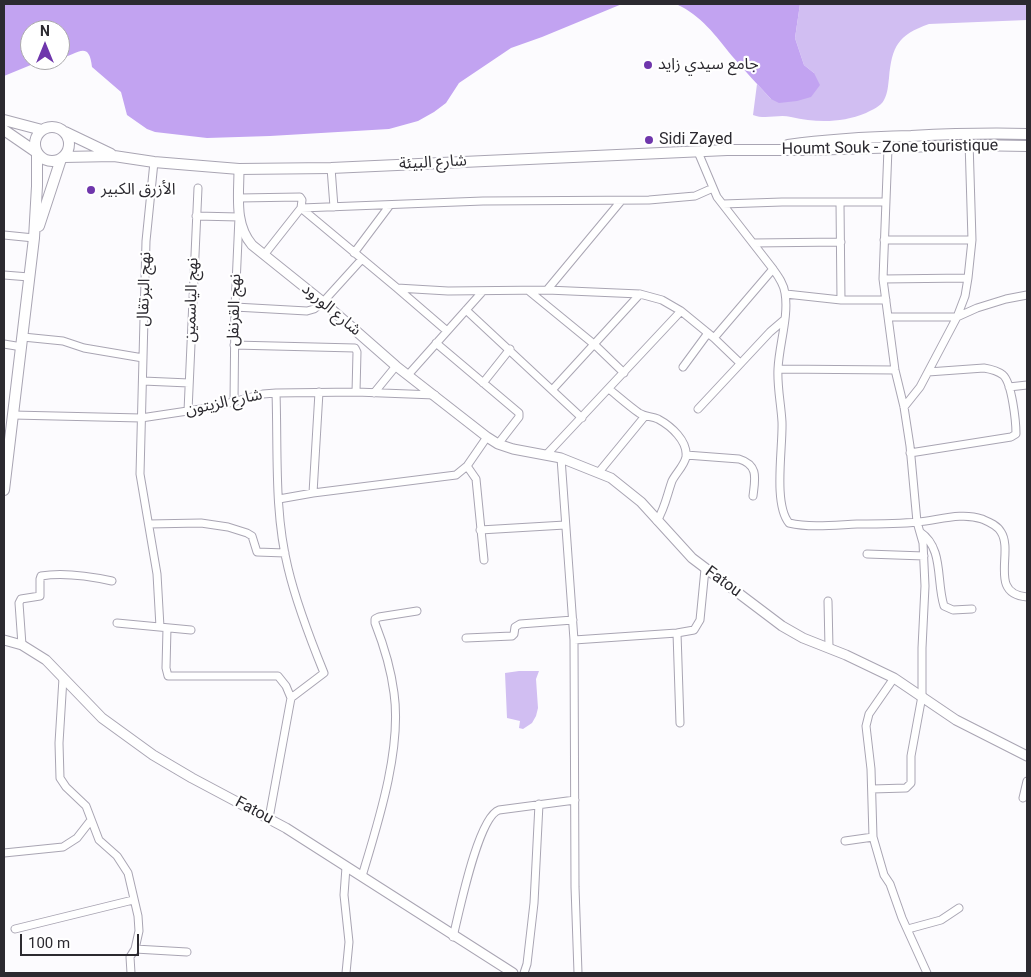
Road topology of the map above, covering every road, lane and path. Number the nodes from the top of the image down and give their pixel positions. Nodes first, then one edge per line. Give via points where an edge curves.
1 (4, 120) edge
2 (4, 130) edge
3 (42, 130) junction
4 (64, 132) junction
5 (969, 133) junction
6 (1027, 134) edge
7 (969, 145) junction
8 (1027, 146) edge
9 (888, 148) junction
10 (753, 150) junction
11 (698, 152) junction
12 (36, 153) junction
13 (114, 156) junction
14 (62, 158) junction
15 (154, 162) junction
16 (331, 168) junction
17 (239, 170) junction
18 (198, 188) dead end
19 (713, 188) junction
20 (239, 198) junction
21 (621, 201) junction
22 (886, 202) junction
23 (840, 203) junction
24 (723, 204) junction
25 (390, 205) junction
26 (334, 207) junction
27 (301, 208) junction
28 (196, 216) junction
29 (239, 217) junction
30 (4, 234) edge
31 (34, 238) junction
32 (884, 240) junction
33 (972, 240) junction
34 (841, 242) junction
35 (754, 244) junction
36 (354, 253) junction
37 (264, 255) junction
38 (362, 259) junction
39 (773, 269) junction
40 (4, 275) edge
41 (29, 277) junction
42 (968, 278) junction
43 (883, 279) junction
44 (397, 288) junction
45 (547, 290) junction
46 (482, 291) junction
47 (529, 291) junction
48 (640, 294) junction
49 (786, 294) junction
50 (1027, 295) edge
51 (840, 300) junction
52 (886, 300) junction
53 (323, 302) junction
54 (235, 308) junction
55 (466, 310) junction
56 (681, 311) junction
57 (889, 317) junction
58 (957, 317) junction
59 (784, 320) junction
60 (447, 331) junction
61 (708, 333) junction
62 (714, 338) junction
63 (22, 342) junction
64 (436, 343) junction
65 (4, 344) edge
66 (234, 345) junction
67 (594, 345) junction
68 (510, 349) junction
69 (143, 358) junction
70 (740, 363) junction
71 (396, 366) junction
72 (683, 367) dead end
73 (778, 369) junction
74 (895, 370) junction
75 (928, 372) junction
76 (624, 373) junction
77 (408, 375) junction
78 (142, 381) junction
79 (188, 383) junction
80 (483, 383) junction
81 (1027, 385) edge
82 (1009, 386) junction
83 (553, 389) junction
84 (608, 389) junction
85 (319, 392) junction
86 (356, 392) junction
87 (276, 393) junction
88 (374, 393) junction
89 (435, 395) junction
90 (234, 402) junction
91 (904, 407) junction
92 (698, 409) dead end
93 (188, 411) junction
94 (13, 415) junction
95 (645, 416) junction
96 (141, 418) junction
97 (582, 418) junction
98 (488, 437) junction
99 (498, 444) junction
100 (910, 453) junction
101 (547, 454) junction
102 (686, 455) junction
103 (561, 458) junction
104 (468, 466) junction
105 (5, 467) edge
106 (599, 472) junction
107 (4, 490) edge
108 (313, 493) junction
109 (753, 496) dead end
110 (279, 499) junction
111 (657, 521) junction
112 (917, 522) junction
113 (149, 524) junction
114 (565, 525) junction
115 (480, 530) junction
116 (919, 531) junction
117 (285, 552) junction
118 (867, 554) dead end
119 (924, 556) junction
120 (484, 560) dead end
121 (705, 569) junction
122 (112, 581) dead end
123 (1027, 597) edge
124 (828, 601) dead end
125 (972, 609) dead end
126 (417, 611) dead end
127 (573, 620) junction
128 (117, 623) dead end
129 (164, 628) junction
130 (191, 630) dead end
131 (677, 633) junction
132 (466, 638) dead end
133 (4, 640) edge
134 (574, 640) junction
135 (22, 645) junction
136 (829, 648) junction
137 (63, 678) junction
138 (894, 678) junction
139 (922, 696) junction
140 (291, 698) junction
141 (680, 723) dead end
142 (1027, 756) edge
143 (1027, 782) edge
144 (872, 789) junction
145 (1023, 798) dead end
146 (575, 800) junction
147 (539, 804) junction
148 (269, 818) junction
149 (91, 820) junction
150 (873, 837) junction
151 (845, 841) dead end
152 (4, 853) edge
153 (346, 868) junction
154 (362, 876) junction
155 (133, 900) junction
156 (959, 908) dead end
157 (15, 929) dead end
158 (908, 929) junction
159 (454, 937) junction
160 (135, 949) junction
161 (187, 952) dead end
162 (130, 973) edge
163 (346, 973) edge
164 (513, 973) edge
165 (524, 973) edge
166 (578, 973) edge
167 (927, 973) edge

1 - 3 main road
2 - 12 main road
3 - 4 main road via 54,127
3 - 12 main road via 36,137
4 - 13 main road, شارع البيئة
4 - 14 main road via 69,142 67,153
5 - 6 main road
5 - 7 street
5 - 10 main road via 828,140
7 - 8 main road, Houmt Souk - Zone touristique
7 - 9 main road, Houmt Souk - Zone touristique
7 - 33 street
9 - 10 main road, Houmt Souk - Zone touristique
9 - 22 street
10 - 11 main road, شارع البيئة
11 - 16 main road, شارع البيئة
11 - 19 street
12 - 14 main road via 50,162
12 - 31 main road via 38,186
13 - 14 main road, شارع البيئة
13 - 15 main road, شارع البيئة
14 - 31 main road
15 - 17 main road, شارع البيئة
15 - 69 street, نهج البرتقال via 146,241
16 - 17 main road, شارع البيئة
16 - 26 street
17 - 20 street
18 - 28 street, نهج الياسمين
19 - 21 street via 682,198
19 - 24 street
20 - 27 street via 300,197
20 - 29 street
21 - 25 street
21 - 45 street
22 - 23 street
22 - 32 street
23 - 24 street
23 - 34 street
24 - 35 street
25 - 26 street
25 - 36 street
26 - 27 street
27 - 36 street
27 - 37 street
28 - 29 street
28 - 79 street, نهج الياسمين
29 - 37 street, شارع الورود via 247,239
29 - 54 street, نهج القرنفل
30 - 31 street
31 - 41 main road
32 - 33 street
32 - 43 street
33 - 42 street
34 - 35 street
34 - 51 street
35 - 39 street
36 - 38 street
37 - 53 street, شارع الورود
38 - 44 street
38 - 53 street
39 - 49 street
39 - 62 street
40 - 41 street
41 - 63 main road
42 - 43 street
42 - 58 street
43 - 52 street
44 - 46 street
44 - 60 street
45 - 47 street
45 - 48 street
46 - 47 street
46 - 55 street
47 - 67 street
48 - 56 street via 662,300
48 - 67 street
49 - 51 street
49 - 59 street
50 - 58 street via 977,308
51 - 52 street
52 - 57 street
53 - 54 street via 306,311
53 - 71 street, شارع الورود
54 - 66 street, نهج القرنفل
55 - 60 street
55 - 68 street
56 - 61 street
56 - 76 street
57 - 58 street
57 - 74 street
58 - 75 street
59 - 70 street
59 - 73 street
60 - 64 street
61 - 62 street
61 - 72 street
62 - 70 street
63 - 65 street
63 - 69 street via 63,341
63 - 94 main road
64 - 77 street
64 - 80 street
66 - 86 street via 355,348
66 - 90 street, نهج القرنفل
67 - 76 street
67 - 83 street
68 - 80 street
68 - 83 street
69 - 78 street, نهج البرتقال
70 - 92 street
71 - 77 street, شارع الورود
71 - 88 street
73 - 74 street
73 - 112 street via 782,424 781,488 789,523 814,526
74 - 91 street
75 - 82 street via 992,370 1004,376
75 - 91 street via 916,394
76 - 84 street
77 - 89 street, شارع الورود
78 - 79 street
78 - 96 street, نهج البرتقال
79 - 93 street, نهج الياسمين
80 - 99 street via 519,414
81 - 82 street
82 - 100 street via 1016,434
83 - 97 street
84 - 95 street
84 - 97 street
85 - 86 street, شارع الزيتون
85 - 87 street, شارع الزيتون
85 - 108 street
86 - 88 street, شارع الزيتون
87 - 90 street, شارع الزيتون
87 - 110 street
88 - 89 street, شارع الزيتون
89 - 98 street, Fatou
90 - 93 street, شارع الزيتون
91 - 100 street
93 - 96 street, شارع الزيتون
94 - 96 street, شارع الزيتون
94 - 105 main road
95 - 102 street via 656,418 678,435 684,443
95 - 106 street
96 - 113 street, نهج البرتقال via 140,474
97 - 101 street
98 - 99 street, Fatou
98 - 104 street
99 - 101 street, Fatou
100 - 112 street
101 - 103 street, Fatou
102 - 109 street via 745,460 753,470
102 - 111 street
103 - 106 street, Fatou
103 - 114 street
104 - 108 street via 456,475 445,477
104 - 115 street via 476,479
105 - 107 main road
106 - 111 street, Fatou via 641,502
108 - 110 street
110 - 117 street
111 - 121 street, Fatou
112 - 116 street
112 - 123 street via 968,516 995,526 1003,537 1008,588 1014,594
113 - 117 street via 201,523 228,527 252,536 258,552
113 - 129 street, نهج البرتقال
114 - 115 street
114 - 127 street
115 - 120 street
116 - 119 street
116 - 125 street via 927,536 936,554 944,606 953,610
117 - 140 street via 292,582 324,673
118 - 119 street
119 - 139 street
121 - 131 street via 698,625 694,630
121 - 136 street, Fatou via 782,626
122 - 135 street via 76,575 41,576 40,596 21,599 18,603
124 - 136 street
126 - 154 street via 375,619 390,669 396,717 388,780
127 - 132 street via 520,624 512,636
127 - 134 street
128 - 129 street
129 - 130 street
129 - 140 street, نهج البرتقال via 168,676 278,676
131 - 134 street
131 - 141 street
133 - 135 street, Fatou
134 - 146 street
135 - 137 street, Fatou via 46,660
136 - 138 street, Fatou
137 - 148 street, Fatou via 102,718 147,750
137 - 149 street via 60,778 86,806
138 - 139 street, Fatou
138 - 144 street via 869,714 866,726
139 - 142 street, Fatou via 956,720
139 - 144 street via 912,746 910,786
140 - 148 street
143 - 145 street
144 - 150 street
146 - 147 street
146 - 166 street
147 - 159 street via 492,814 477,845
147 - 165 street via 534,903
148 - 153 street, Fatou
149 - 152 street via 77,838 63,847
149 - 155 street via 99,840 124,865
150 - 151 street
150 - 158 street via 884,875
153 - 154 street, Fatou
153 - 163 street via 344,894 349,942
154 - 159 street, Fatou
155 - 157 street
155 - 160 street via 139,931
156 - 158 street via 941,920
158 - 167 street
159 - 164 street, Fatou
160 - 161 street
160 - 162 street via 130,957

